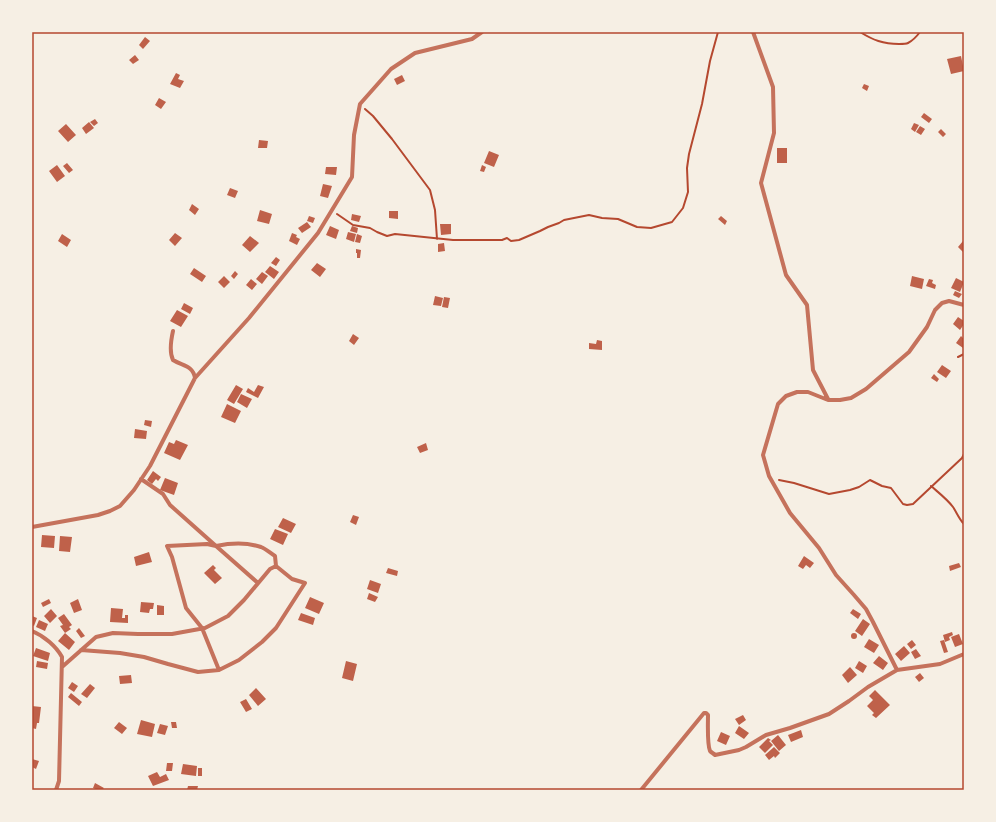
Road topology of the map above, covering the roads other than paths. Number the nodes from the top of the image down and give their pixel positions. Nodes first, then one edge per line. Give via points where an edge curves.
1 (482, 32) edge
2 (753, 32) edge
3 (964, 305) edge
4 (173, 331) dead end
5 (195, 378) junction
6 (828, 400) junction
7 (141, 479) junction
8 (32, 527) edge
9 (216, 546) junction
10 (276, 566) junction
11 (258, 583) junction
12 (202, 628) junction
13 (32, 631) edge
14 (81, 650) junction
15 (964, 654) edge
16 (62, 667) junction
17 (219, 670) junction
18 (897, 670) junction
19 (56, 790) edge
20 (642, 790) edge

1 - 5 street via 472,39 415,53 391,69 360,104 354,135 352,177 332,211 318,233 254,312
2 - 6 street via 773,87 774,133 762,183 786,275 807,305 813,370
3 - 6 street via 949,301 942,303 909,352 897,363 851,398
4 - 5 street via 170,356 172,360 192,369
5 - 7 street
6 - 18 street via 808,392 786,396 778,404 763,455 769,476 790,513 819,548 836,575 866,609
7 - 8 street via 120,506 110,511
7 - 9 street via 163,494 170,505
9 - 10 street via 241,543 262,547 275,556
9 - 11 street
9 - 12 street via 167,546 186,608
10 - 11 street
10 - 17 street via 292,579 305,583 276,628 238,660
11 - 12 street via 228,616
12 - 14 street via 172,634 113,633 96,637
12 - 17 street
13 - 16 street via 58,649 62,657
14 - 16 street
14 - 17 street via 144,657 198,672
15 - 18 street via 940,664
16 - 19 street via 59,774
18 - 20 street via 829,714 766,735 739,750 715,755 711,753 708,715 704,713

